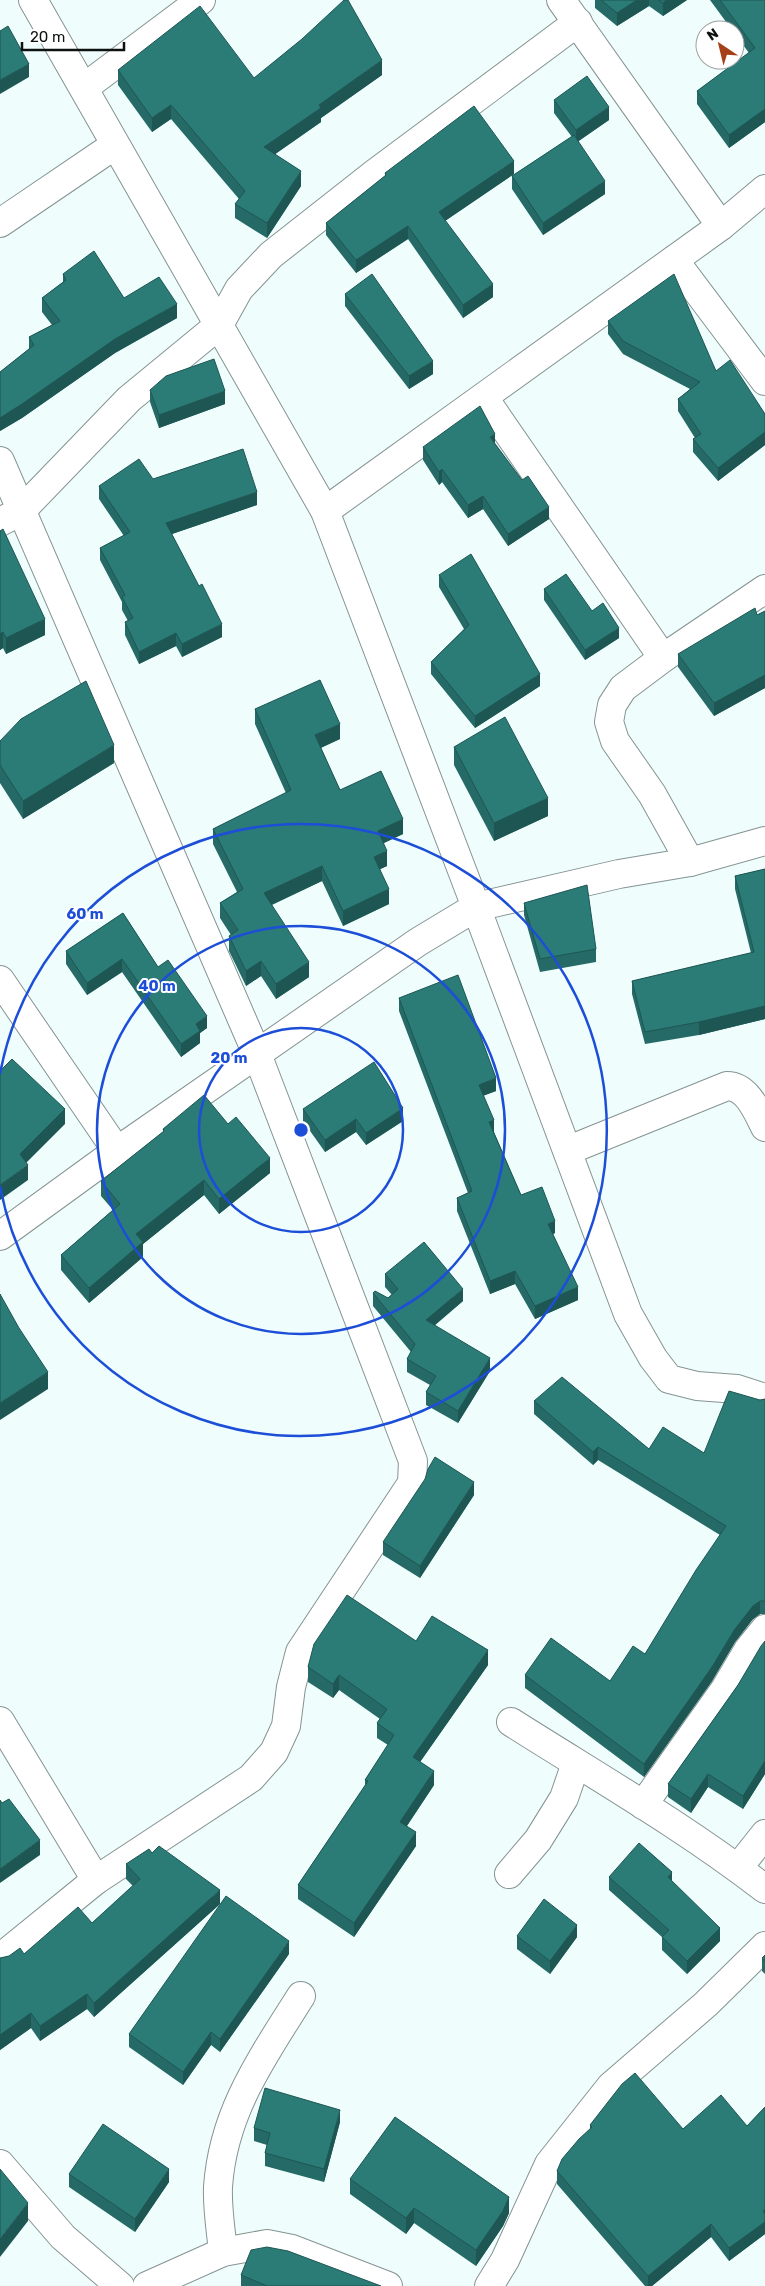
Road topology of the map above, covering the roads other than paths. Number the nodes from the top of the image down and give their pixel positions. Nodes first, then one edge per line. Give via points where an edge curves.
1 (34, 0) edge
2 (201, 0) edge
3 (561, 0) edge
4 (578, 22) junction
5 (85, 87) junction
6 (115, 146) junction
7 (765, 189) edge
8 (0, 223) edge
9 (721, 226) junction
10 (674, 260) junction
11 (219, 325) junction
12 (765, 381) edge
13 (484, 398) junction
14 (0, 461) edge
15 (324, 512) junction
16 (11, 517) edge
17 (765, 589) edge
18 (663, 658) junction
19 (765, 841) edge
20 (690, 862) junction
21 (476, 906) junction
22 (0, 980) edge
23 (257, 1054) junction
24 (765, 1127) edge
25 (569, 1150) junction
26 (117, 1151) junction
27 (0, 1236) edge
28 (765, 1398) edge
29 (765, 1629) edge
30 (0, 1721) edge
31 (511, 1722) dead end
32 (576, 1763) junction
33 (643, 1806) junction
34 (765, 1834) edge
35 (738, 1868) junction
36 (509, 1874) dead end
37 (96, 1880) junction
38 (765, 1889) edge
39 (765, 1946) edge
40 (0, 1958) edge
41 (301, 1996) dead end
42 (0, 2164) edge
43 (223, 2252) junction
44 (120, 2286) edge
45 (146, 2286) edge
46 (388, 2286) edge
47 (489, 2286) edge

1 - 5 street
2 - 5 street
3 - 4 street
4 - 9 street
4 - 11 street via 271,255 239,289
5 - 6 street
6 - 8 street
6 - 11 street
7 - 9 street
9 - 10 street
10 - 12 street
10 - 13 street
11 - 15 street
11 - 16 street via 130,399
13 - 15 street
13 - 18 street
14 - 16 street
15 - 21 street
16 - 23 street
17 - 18 street
18 - 20 street via 623,688 612,705 609,722 615,741 652,794
19 - 20 street
20 - 21 street via 619,874
21 - 23 street via 418,942
21 - 25 street
22 - 26 street
23 - 26 street
23 - 37 street via 403,1432 413,1462 412,1483 300,1652 286,1726 274,1752 251,1778
24 - 25 street via 743,1091 736,1086 727,1086
25 - 28 street via 628,1314 669,1379 697,1386 737,1388
26 - 27 street
29 - 33 street
30 - 37 street
31 - 32 street
32 - 33 street
32 - 36 street via 564,1798 538,1840
33 - 35 street
34 - 35 street
35 - 38 street
37 - 40 street
39 - 47 street via 706,2004 611,2086 549,2164
41 - 43 street via 250,2076 230,2122 218,2187
42 - 44 street via 63,2237
43 - 45 street
43 - 46 street via 267,2244 292,2249

